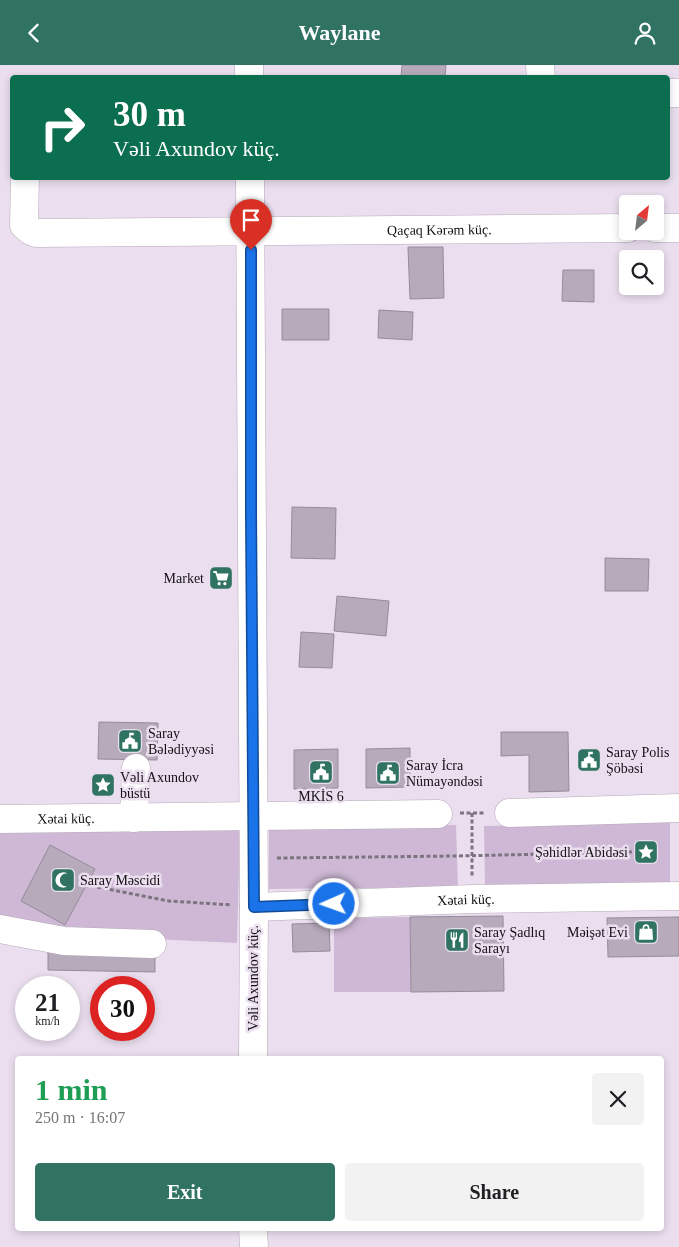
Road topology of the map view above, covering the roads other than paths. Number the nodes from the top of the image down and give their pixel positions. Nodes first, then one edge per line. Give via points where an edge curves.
1 (25, 180) edge
2 (250, 180) edge
3 (619, 228) edge
4 (664, 228) edge
5 (679, 228) edge
6 (251, 231) junction
7 (136, 768) dead end
8 (679, 808) edge
9 (509, 813) road end
10 (438, 814) road end
11 (253, 817) junction
12 (134, 818) junction
13 (0, 819) edge
14 (679, 896) edge
15 (254, 907) junction
16 (0, 929) edge
17 (152, 944) dead end
18 (253, 1056) edge
19 (253, 1231) edge
20 (254, 1247) edge

1 - 6 street, Qaçaq Kərəm küç. via 24,225 36,233
2 - 6 street, Vəli Axundov küç.
3 - 6 street, Qaçaq Kərəm küç.
4 - 5 street
6 - 11 street, Vəli Axundov küç.
7 - 12 street
8 - 9 street
10 - 11 street, Xətai küç.
11 - 12 street, Xətai küç.
11 - 15 street, Vəli Axundov küç.
12 - 13 street, Xətai küç.
14 - 15 street, Xətai küç.
15 - 18 street, Vəli Axundov küç.
16 - 17 street via 64,941
19 - 20 street

